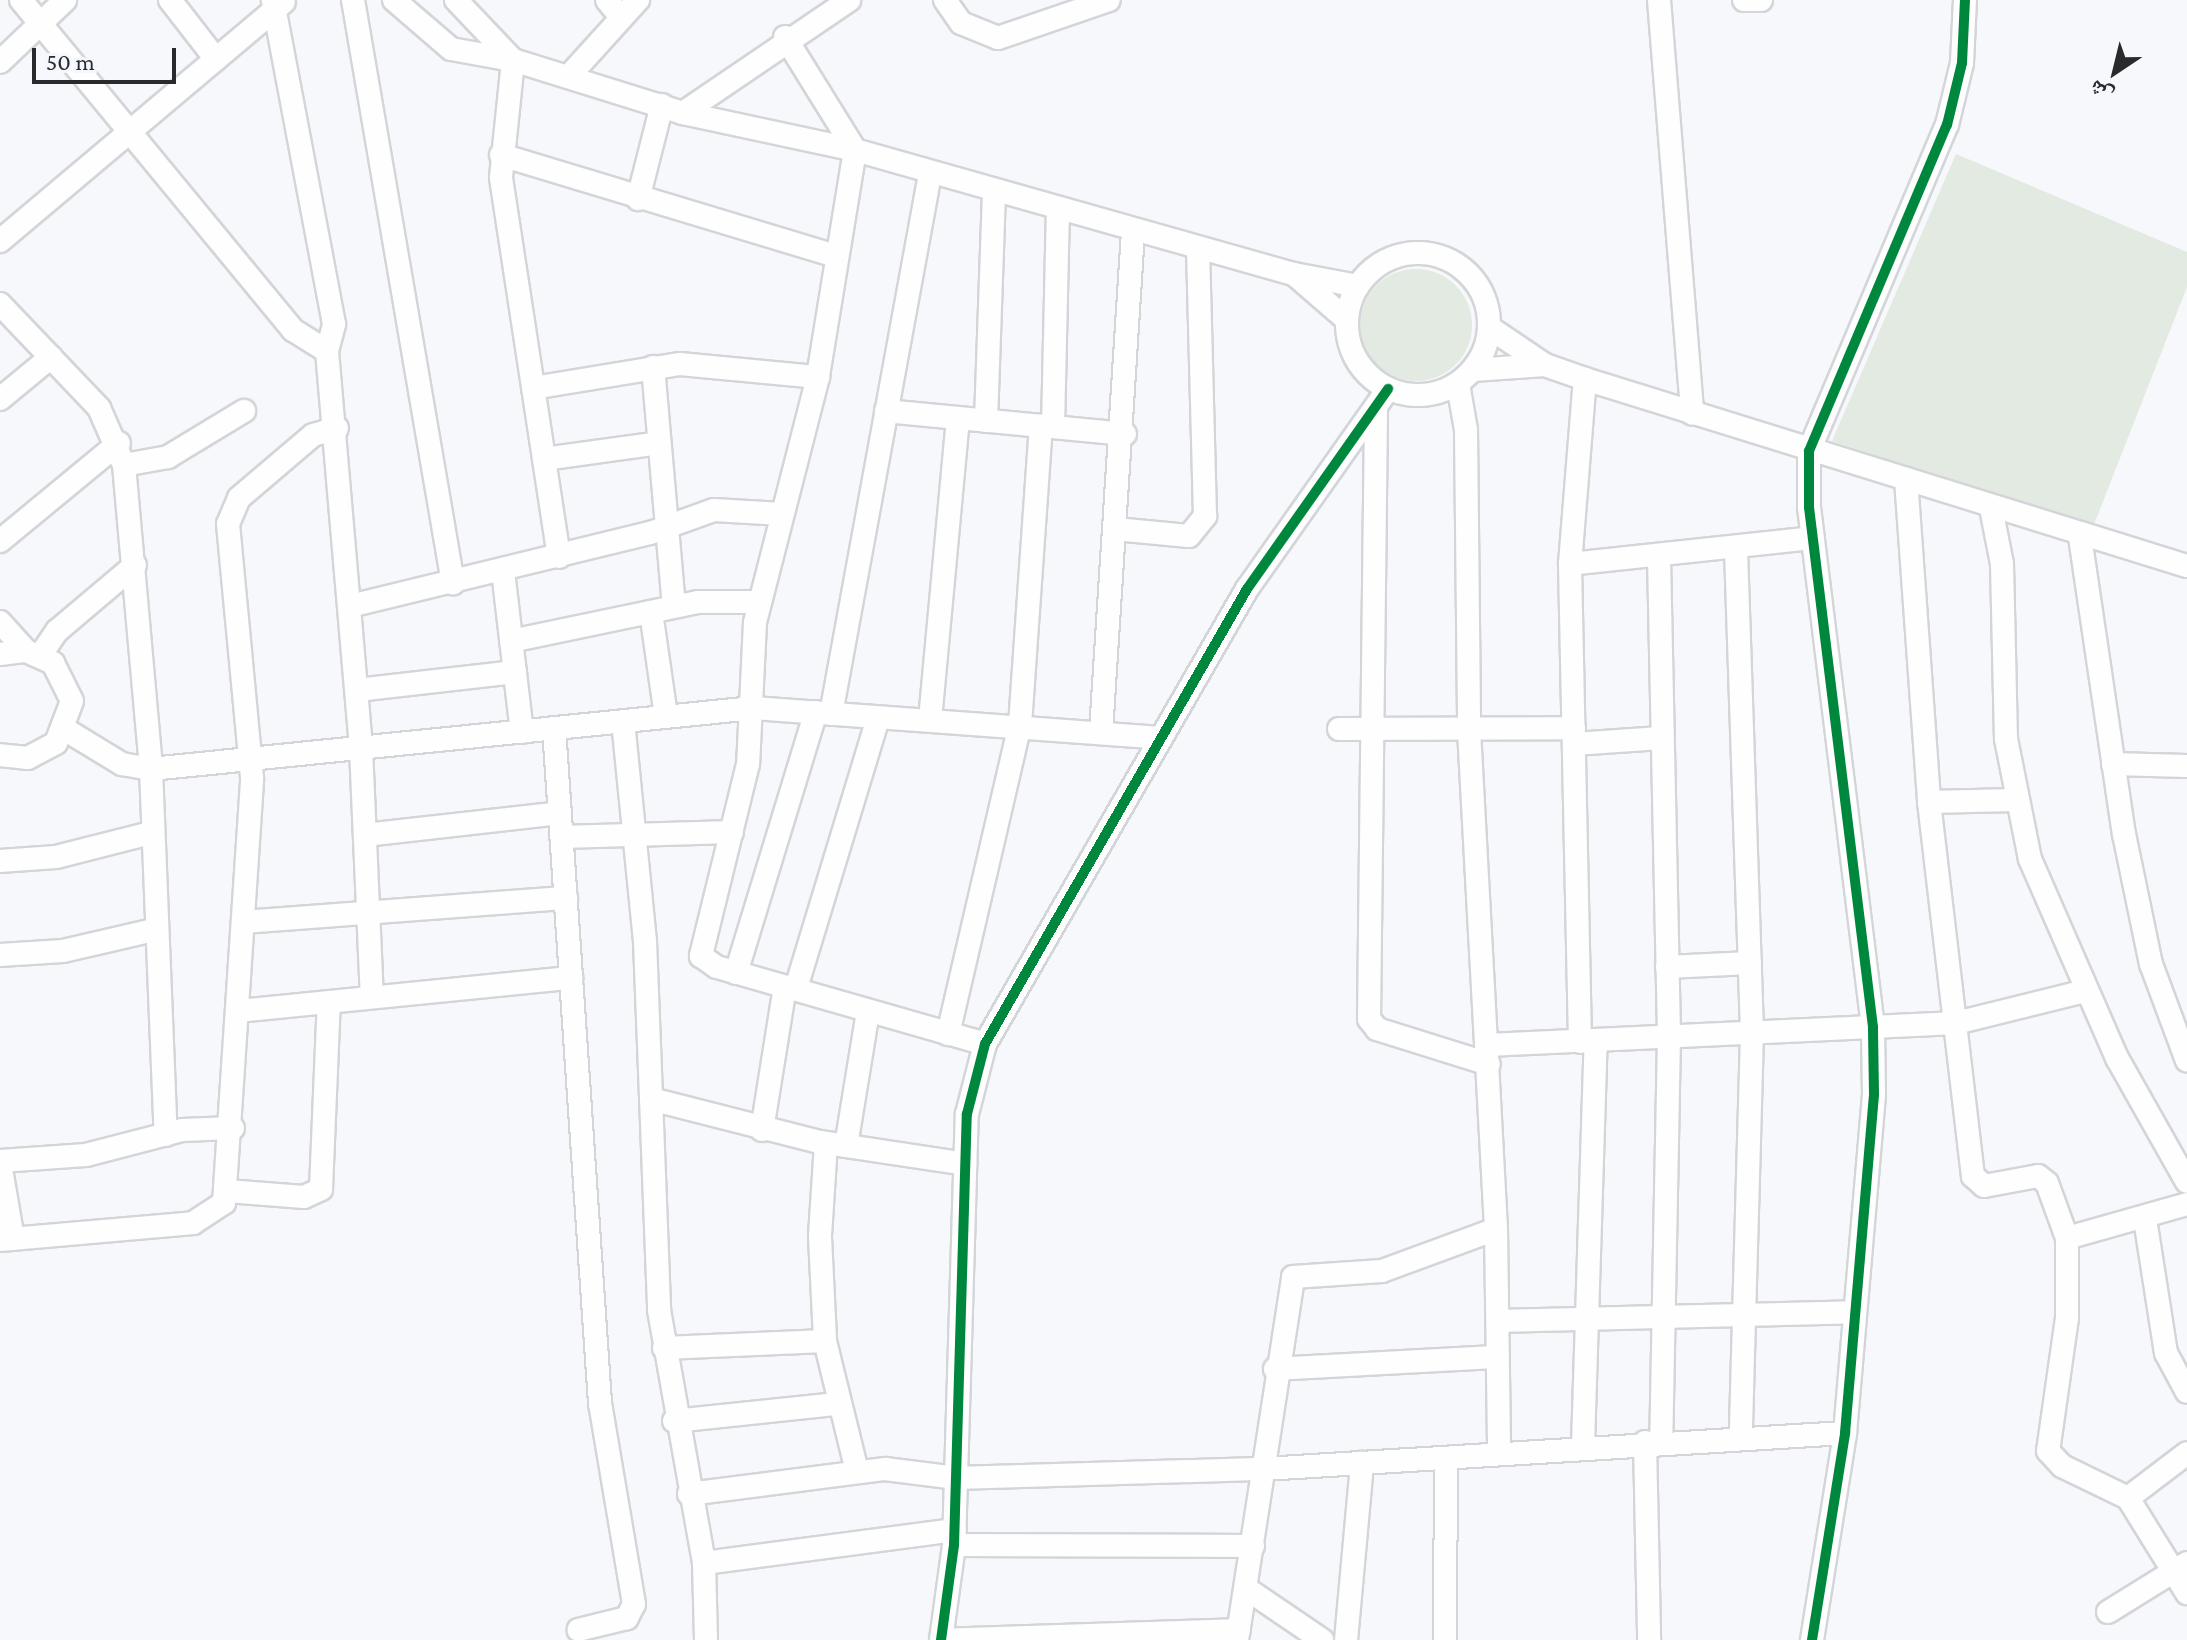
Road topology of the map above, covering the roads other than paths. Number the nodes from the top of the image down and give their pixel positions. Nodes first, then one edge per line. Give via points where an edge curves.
1 (21, 0) edge
2 (65, 0) edge
3 (170, 0) edge
4 (353, 0) edge
5 (394, 0) edge
6 (456, 0) edge
7 (638, 0) edge
8 (849, 0) edge
9 (945, 0) edge
10 (1109, 0) edge
11 (1659, 0) edge
12 (1744, 0) edge
13 (1761, 0) edge
14 (1965, 0) edge
15 (278, 3) edge
16 (822, 6) edge
17 (613, 8) edge
18 (38, 27) junction
19 (785, 37) junction
20 (216, 59) junction
21 (513, 60) junction
22 (0, 62) edge
23 (569, 76) junction
24 (673, 109) junction
25 (128, 133) junction
26 (855, 150) junction
27 (501, 155) junction
28 (930, 174) junction
29 (994, 190) junction
30 (638, 199) junction
31 (1058, 210) junction
32 (1133, 232) junction
33 (0, 241) edge
34 (1198, 248) junction
35 (835, 256) junction
36 (1294, 274) junction
37 (1358, 286) junction
38 (0, 304) edge
39 (1347, 320) junction
40 (1490, 328) junction
41 (327, 351) junction
42 (51, 357) junction
43 (1545, 365) junction
44 (653, 367) junction
45 (818, 377) junction
46 (1466, 377) junction
47 (1585, 379) junction
48 (533, 388) junction
49 (1388, 389) junction
50 (0, 399) edge
51 (244, 411) dead end
52 (886, 411) junction
53 (1376, 412) junction
54 (1692, 414) junction
55 (958, 418) junction
56 (986, 421) junction
57 (1047, 427) junction
58 (337, 428) junction
59 (1125, 434) junction
60 (119, 443) junction
61 (659, 443) junction
62 (1809, 451) junction
63 (544, 459) junction
64 (124, 465) junction
65 (1906, 479) junction
66 (1991, 508) junction
67 (782, 514) junction
68 (665, 528) junction
69 (1115, 529) junction
70 (2080, 537) junction
71 (1813, 538) junction
72 (0, 541) edge
73 (1736, 550) junction
74 (559, 557) junction
75 (1659, 557) junction
76 (1570, 564) junction
77 (135, 565) junction
78 (2187, 566) edge
79 (503, 571) junction
80 (453, 583) junction
81 (760, 602) junction
82 (350, 606) junction
83 (674, 606) junction
84 (651, 612) junction
85 (0, 622) edge
86 (511, 641) junction
87 (0, 654) edge
88 (33, 654) junction
89 (515, 672) junction
90 (357, 690) junction
91 (754, 708) junction
92 (824, 713) junction
93 (666, 716) junction
94 (878, 718) junction
95 (930, 720) junction
96 (623, 721) junction
97 (1020, 725) junction
98 (554, 728) junction
99 (1339, 729) dead end
100 (1376, 729) junction
101 (66, 730) junction
102 (1469, 730) junction
103 (522, 732) junction
104 (1101, 732) junction
105 (1574, 736) junction
106 (1160, 738) junction
107 (1661, 738) junction
108 (361, 748) junction
109 (0, 755) edge
110 (251, 760) junction
111 (2113, 764) junction
112 (2187, 766) edge
113 (151, 769) junction
114 (2015, 800) junction
115 (1929, 802) junction
116 (560, 813) junction
117 (732, 832) junction
118 (150, 833) junction
119 (365, 835) junction
120 (562, 837) junction
121 (635, 837) junction
122 (0, 861) edge
123 (566, 898) junction
124 (369, 913) junction
125 (244, 922) junction
126 (154, 930) junction
127 (0, 955) edge
128 (1750, 963) junction
129 (1667, 967) junction
130 (736, 973) junction
131 (571, 978) junction
132 (791, 987) junction
133 (2085, 991) junction
134 (372, 997) junction
135 (329, 1002) junction
136 (238, 1011) junction
137 (868, 1011) junction
138 (1956, 1023) junction
139 (1873, 1027) junction
140 (1752, 1033) junction
141 (948, 1034) junction
142 (1669, 1037) junction
143 (2182, 1038) edge
144 (1588, 1042) junction
145 (985, 1044) junction
146 (1489, 1054) junction
147 (2187, 1061) edge
148 (651, 1099) junction
149 (233, 1128) junction
150 (762, 1130) junction
151 (166, 1135) junction
152 (836, 1145) junction
153 (0, 1162) edge
154 (965, 1164) junction
155 (2187, 1182) edge
156 (227, 1191) junction
157 (2187, 1204) edge
158 (2145, 1219) junction
159 (1496, 1229) junction
160 (2067, 1238) junction
161 (7, 1240) edge
162 (1854, 1312) junction
163 (1743, 1319) junction
164 (1498, 1321) junction
165 (1665, 1321) junction
166 (1584, 1324) junction
167 (825, 1341) junction
168 (664, 1348) junction
169 (1498, 1357) junction
170 (1275, 1369) junction
171 (2187, 1392) edge
172 (837, 1404) junction
173 (674, 1421) junction
174 (1845, 1433) junction
175 (1741, 1438) junction
176 (1653, 1441) junction
177 (1583, 1445) junction
178 (1499, 1450) junction
179 (2186, 1457) edge
180 (1446, 1458) junction
181 (1362, 1463) junction
182 (1264, 1469) junction
183 (857, 1471) junction
184 (956, 1478) junction
185 (689, 1494) junction
186 (2128, 1498) junction
187 (955, 1537) junction
188 (1253, 1546) junction
189 (704, 1563) junction
190 (2180, 1567) edge
191 (1247, 1589) junction
192 (2187, 1593) edge
193 (2108, 1612) dead end
194 (578, 1630) dead end
195 (1238, 1635) edge
196 (1108, 1637) edge
197 (706, 1640) edge
198 (941, 1640) edge
199 (1322, 1640) edge
200 (1346, 1640) edge
201 (1445, 1640) edge
202 (1649, 1640) edge
203 (1812, 1640) edge

1 - 18 street
2 - 18 street
3 - 20 street
4 - 80 street
5 - 21 street via 451,49
6 - 21 street
7 - 17 street
8 - 16 street
9 - 10 street via 961,23 998,38
11 - 54 street
12 - 13 street
14 - 62 street via 1962,63 1947,125
15 - 20 street
15 - 41 street via 334,324
16 - 19 street
17 - 23 street
18 - 22 street
18 - 25 street
19 - 24 street
19 - 26 street
20 - 25 street
21 - 23 street
21 - 27 street
23 - 24 street
24 - 26 street
24 - 30 street
25 - 33 street
25 - 41 street via 293,330
26 - 28 street
26 - 35 street
27 - 30 street
27 - 48 street
28 - 29 street
28 - 52 street
29 - 31 street
29 - 56 street
30 - 35 street
31 - 32 street
31 - 57 street
32 - 34 street
32 - 59 street
34 - 36 street
34 - 69 street via 1205,516 1189,536
35 - 45 street
36 - 37 street
36 - 39 street
37 - 39 street
37 - 40 street via 1390,259 1437,256 1476,283
38 - 42 street
39 - 49 street via 1357,361
40 - 43 street
40 - 46 street
41 - 58 street
42 - 50 street
42 - 60 street via 99,408
43 - 46 street
43 - 47 street
44 - 45 street via 719,364
44 - 48 street
44 - 61 street
45 - 67 street
46 - 49 street via 1412,396
46 - 102 street
47 - 54 street
47 - 76 street
48 - 63 street
49 - 53 street
51 - 64 street via 168,457
52 - 55 street
52 - 92 street
53 - 100 street
53 - 106 street via 1247,589
54 - 62 street
55 - 56 street
55 - 95 street
56 - 57 street
57 - 59 street
57 - 97 street
58 - 82 street
58 - 110 street via 306,440 229,515
59 - 69 street
60 - 64 street
60 - 72 street
61 - 63 street
61 - 68 street
62 - 65 street
62 - 71 street
63 - 74 street
64 - 77 street
65 - 66 street
65 - 115 street
66 - 70 street
66 - 114 street via 2002,564 2006,739
67 - 68 street via 714,510
67 - 81 street
68 - 74 street
68 - 83 street
69 - 104 street
70 - 78 street
70 - 111 street
71 - 73 street
71 - 139 street
73 - 75 street
73 - 128 street
74 - 79 street
75 - 76 street
75 - 107 street
76 - 105 street
77 - 88 street
77 - 113 street
79 - 80 street
79 - 86 street
80 - 82 street
81 - 83 street
81 - 91 street
82 - 90 street
83 - 84 street
84 - 86 street
84 - 93 street
85 - 88 street
86 - 89 street
87 - 88 street
88 - 101 street via 69,687
89 - 90 street
89 - 103 street
90 - 108 street
91 - 92 street
91 - 93 street
91 - 117 street
92 - 94 street
92 - 130 street
93 - 96 street
94 - 95 street
94 - 132 street
95 - 97 street
96 - 98 street
96 - 121 street
97 - 104 street
97 - 141 street
98 - 103 street
98 - 116 street
99 - 100 street
100 - 102 street
100 - 146 street via 1369,1019 1377,1029
101 - 109 street via 43,753
101 - 113 street via 122,764
102 - 105 street
102 - 146 street
103 - 108 street
104 - 106 street
105 - 107 street
105 - 144 street
106 - 145 street
107 - 129 street
108 - 110 street
108 - 119 street
110 - 113 street
110 - 125 street
111 - 112 street
111 - 143 street via 2151,964
113 - 118 street
114 - 115 street
114 - 133 street via 2030,859
115 - 138 street
116 - 119 street
116 - 120 street
117 - 121 street
117 - 130 street via 701,956
118 - 122 street via 56,857
118 - 126 street
119 - 124 street
120 - 121 street
120 - 123 street
121 - 148 street
123 - 124 street
123 - 131 street
124 - 125 street
124 - 134 street
125 - 136 street
126 - 127 street via 63,951
126 - 151 street
128 - 129 street
128 - 140 street
129 - 142 street
130 - 132 street
131 - 134 street
131 - 194 street via 600,1403 634,1604 627,1618
132 - 137 street
132 - 150 street
133 - 138 street
133 - 155 street
134 - 135 street
135 - 136 street
135 - 156 street via 321,1189 304,1197
136 - 149 street
137 - 141 street
137 - 152 street
138 - 139 street
138 - 160 street via 1973,1176 1984,1186 2038,1176 2047,1183
139 - 140 street
139 - 162 street
140 - 142 street
140 - 163 street
141 - 145 street
142 - 144 street
142 - 165 street
143 - 147 street
144 - 146 street
144 - 166 street
145 - 154 street via 967,1114
146 - 159 street
148 - 150 street
148 - 168 street
149 - 151 street
149 - 156 street
150 - 152 street
151 - 153 street via 86,1155
152 - 154 street
152 - 167 street via 820,1237
153 - 161 street
154 - 184 street
156 - 161 street via 217,1214 193,1223
157 - 158 street
158 - 160 street
158 - 171 street via 2166,1353
159 - 164 street
159 - 170 street via 1382,1271 1293,1277
160 - 186 street via 2067,1318 2048,1451 2062,1466
162 - 163 street
162 - 174 street
163 - 165 street
163 - 175 street
164 - 166 street
164 - 169 street
165 - 166 street
165 - 176 street
166 - 177 street
167 - 168 street
167 - 172 street
168 - 173 street
169 - 170 street
169 - 178 street
170 - 182 street
172 - 173 street
172 - 183 street
173 - 185 street
174 - 175 street
174 - 203 street
175 - 176 street
176 - 177 street
176 - 202 street
177 - 178 street
178 - 180 street
179 - 186 street
180 - 181 street
180 - 201 street
181 - 182 street
181 - 200 street
182 - 184 street
182 - 188 street
183 - 184 street
183 - 185 street
184 - 187 street
185 - 189 street
186 - 190 street
187 - 188 street
187 - 189 street
187 - 198 street
188 - 191 street
189 - 197 street
190 - 192 street
190 - 193 street
191 - 195 street
191 - 199 street
195 - 196 street
196 - 198 street

